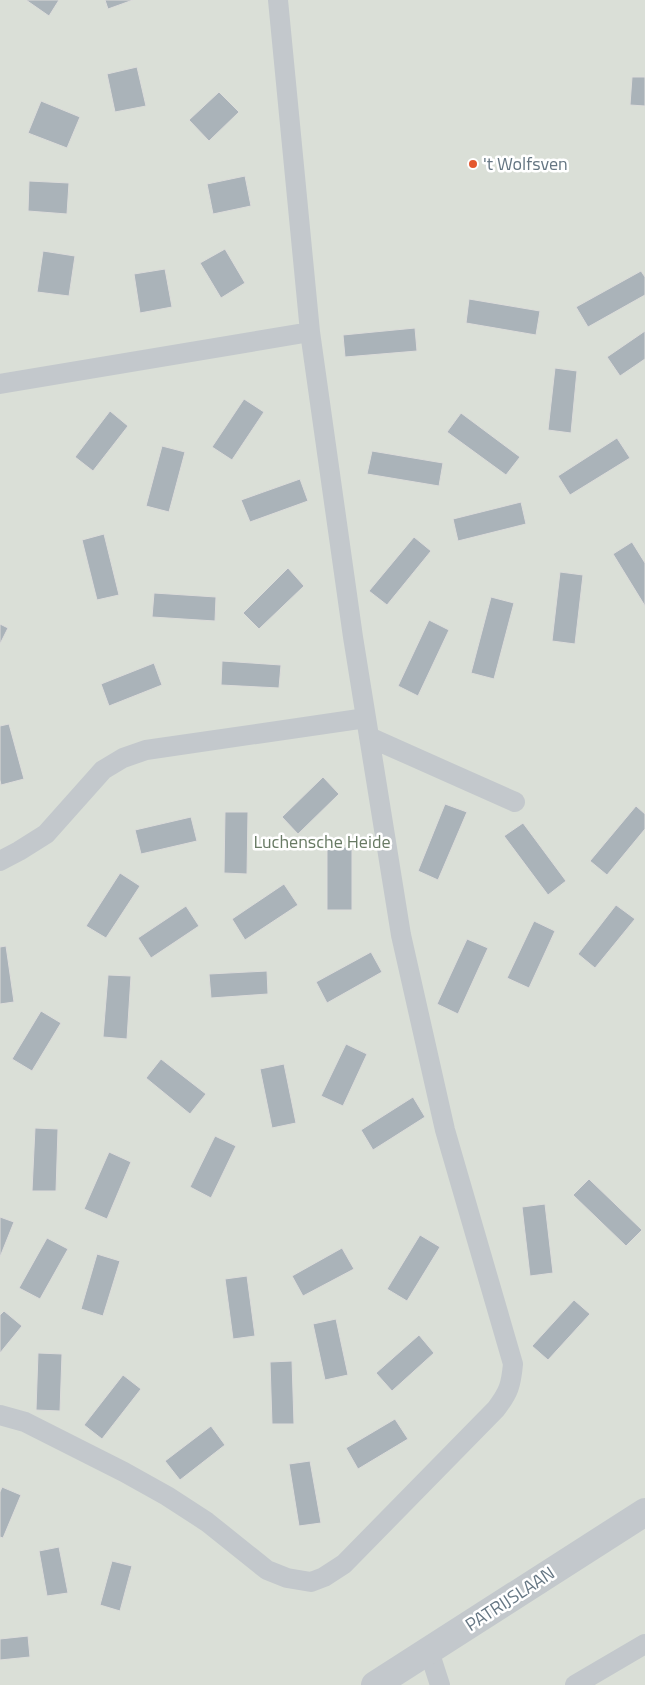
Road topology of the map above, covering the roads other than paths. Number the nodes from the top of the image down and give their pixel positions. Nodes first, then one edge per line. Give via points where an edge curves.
1 (278, 0) edge
2 (310, 332) junction
3 (0, 384) edge
4 (368, 728) junction
5 (515, 802) dead end
6 (0, 861) edge
7 (0, 1416) edge
8 (645, 1512) edge
9 (645, 1644) edge
10 (429, 1650) junction
11 (375, 1685) edge
12 (440, 1685) edge
13 (574, 1685) edge

1 - 2 lane
2 - 3 lane
2 - 4 lane
4 - 5 lane
4 - 6 lane via 146,750 123,758 103,770 46,834
4 - 7 lane via 401,935 445,1130 513,1364 508,1394 344,1564 311,1582 267,1570 208,1522 167,1496 25,1422
8 - 10 street, PATRIJSLAAN
9 - 13 lane
10 - 11 street, PATRIJSLAAN
10 - 12 lane

